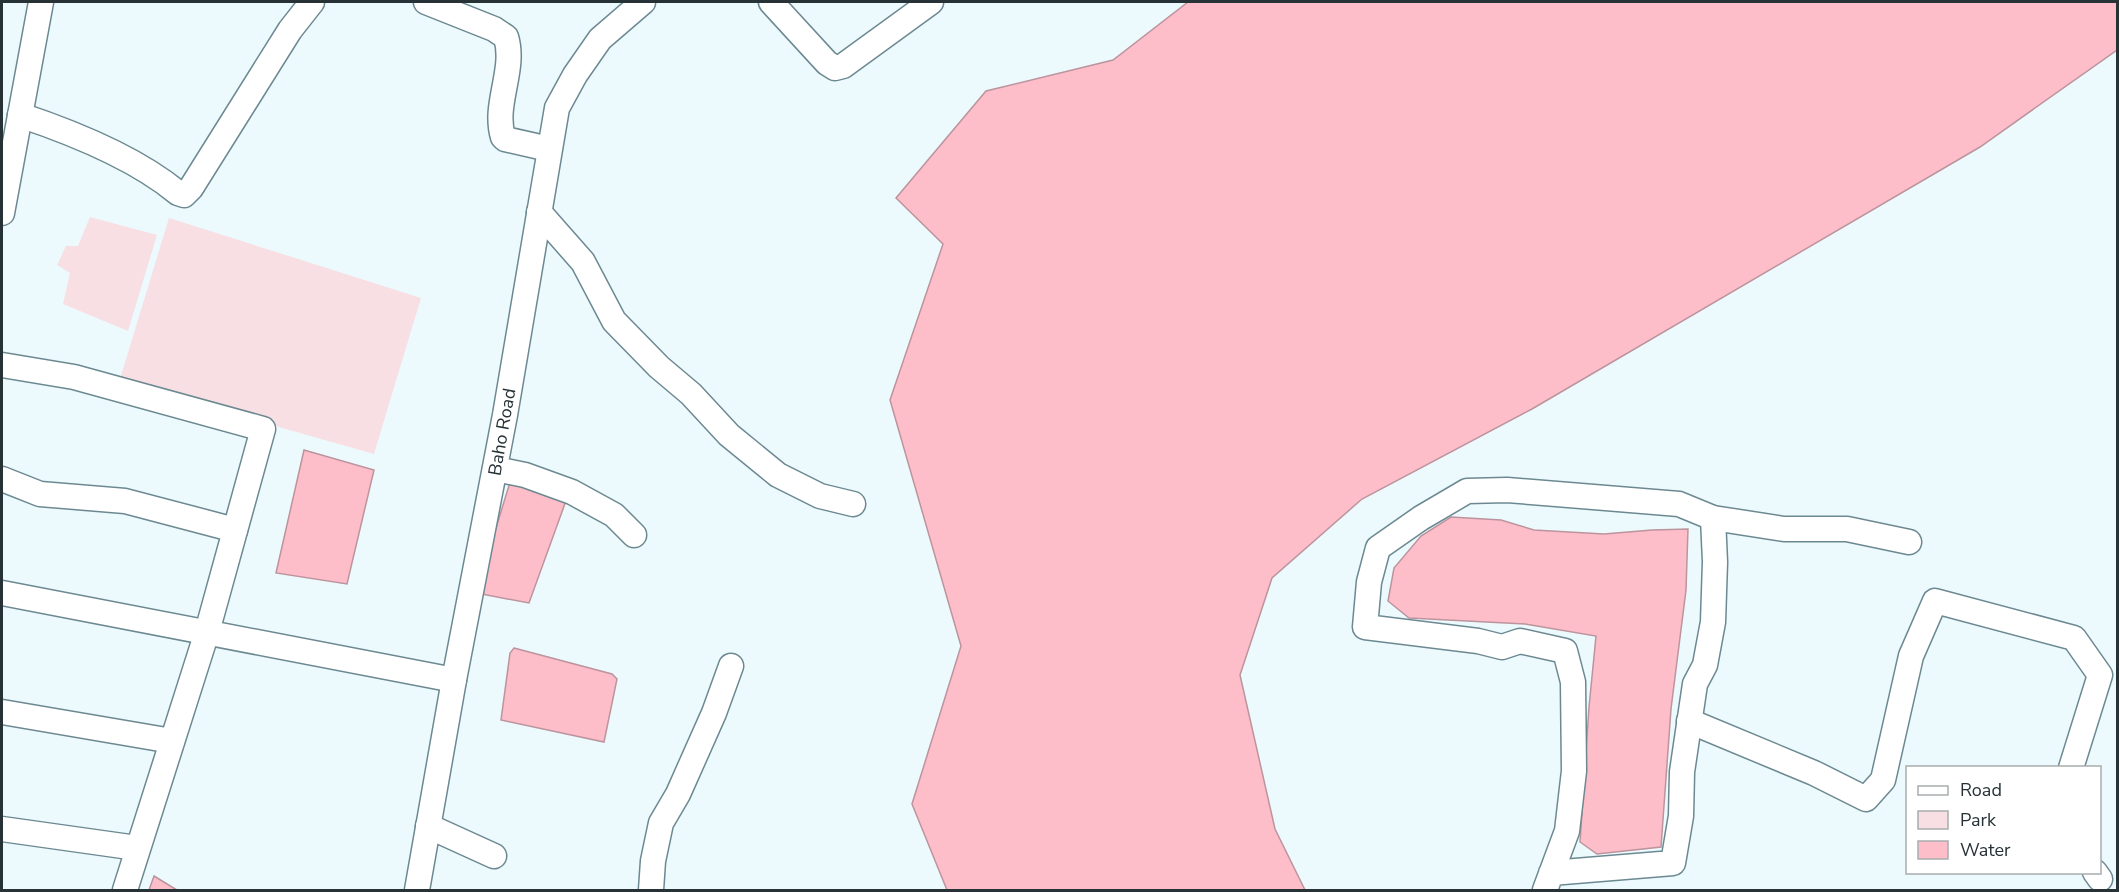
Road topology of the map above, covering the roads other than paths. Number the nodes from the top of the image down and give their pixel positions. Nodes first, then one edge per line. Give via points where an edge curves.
1 (41, 2) edge
2 (312, 2) edge
3 (426, 2) edge
4 (643, 2) edge
5 (771, 2) edge
6 (931, 2) edge
7 (20, 115) junction
8 (549, 149) junction
9 (539, 212) junction
10 (2, 213) edge
11 (2, 365) edge
12 (495, 469) junction
13 (2, 479) edge
14 (853, 504) dead end
15 (1713, 518) junction
16 (235, 530) junction
17 (634, 535) dead end
18 (1909, 542) dead end
19 (2, 593) edge
20 (207, 632) junction
21 (731, 666) dead end
22 (454, 680) junction
23 (2, 712) edge
24 (1689, 721) junction
25 (172, 741) junction
26 (2072, 766) edge
27 (1896, 771) edge
28 (428, 826) junction
29 (2, 829) edge
30 (137, 848) junction
31 (494, 855) dead end
32 (1548, 882) edge
33 (125, 891) edge
34 (417, 891) edge
35 (651, 891) edge

1 - 7 street
2 - 7 street via 184,195 149,171
3 - 8 street via 506,37 509,63 502,104 503,137
4 - 8 street, Baho Road via 600,39 575,75 557,108
5 - 6 street via 835,68
7 - 10 street
8 - 9 street, Baho Road
9 - 12 street, Baho Road
9 - 14 street via 583,262 614,321 729,435 778,475 820,496
11 - 16 street via 74,377 263,429
12 - 17 street via 536,478 572,492 614,515
12 - 22 street, Baho Road
13 - 16 street via 40,494 125,501
15 - 18 street via 1784,529 1847,529
15 - 24 street via 1713,622
15 - 32 street via 1679,504 1467,490 1378,548 1369,582 1365,627 1502,647 1520,641 1565,651 1573,682 1574,771 1567,831
16 - 20 street
19 - 20 street
20 - 22 street
20 - 25 street
21 - 35 street via 714,713 662,823
22 - 28 street, Baho Road
23 - 25 street
24 - 27 street via 1866,799
24 - 32 street via 1673,863
25 - 30 street
26 - 27 street via 2100,675 2074,638 1935,601 1911,656
28 - 31 street
28 - 34 street, Baho Road
29 - 30 street
30 - 33 street

